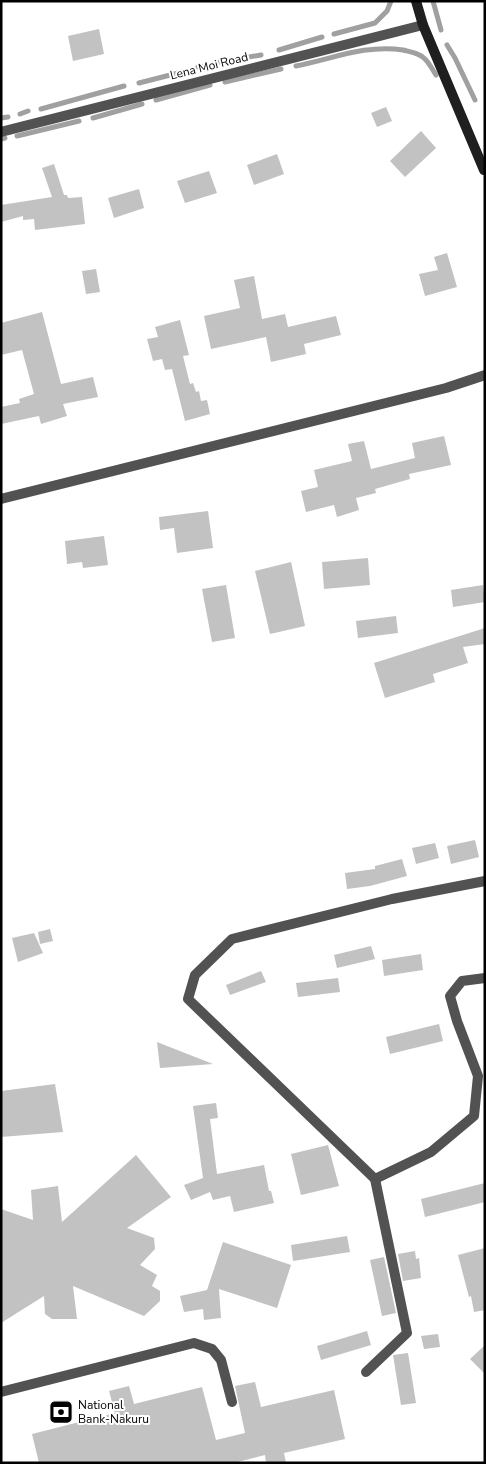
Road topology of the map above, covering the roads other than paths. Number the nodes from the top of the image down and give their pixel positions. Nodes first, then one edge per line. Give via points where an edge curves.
1 (416, 1) edge
2 (423, 25) junction
3 (1, 132) edge
4 (484, 171) edge
5 (485, 375) edge
6 (1, 499) edge
7 (485, 881) edge
8 (485, 978) edge
9 (481, 1091) edge
10 (375, 1179) junction
11 (366, 1372) dead end
12 (1, 1392) edge
13 (232, 1402) dead end

1 - 2 street
2 - 3 street, Lena Moi Road
2 - 4 street
5 - 6 street via 446,388
7 - 10 street via 392,899 232,939 195,974 188,999
8 - 9 street via 462,981 450,996
9 - 10 street via 474,1116 431,1152
10 - 11 street via 406,1333
12 - 13 street via 194,1344 212,1349 222,1360

